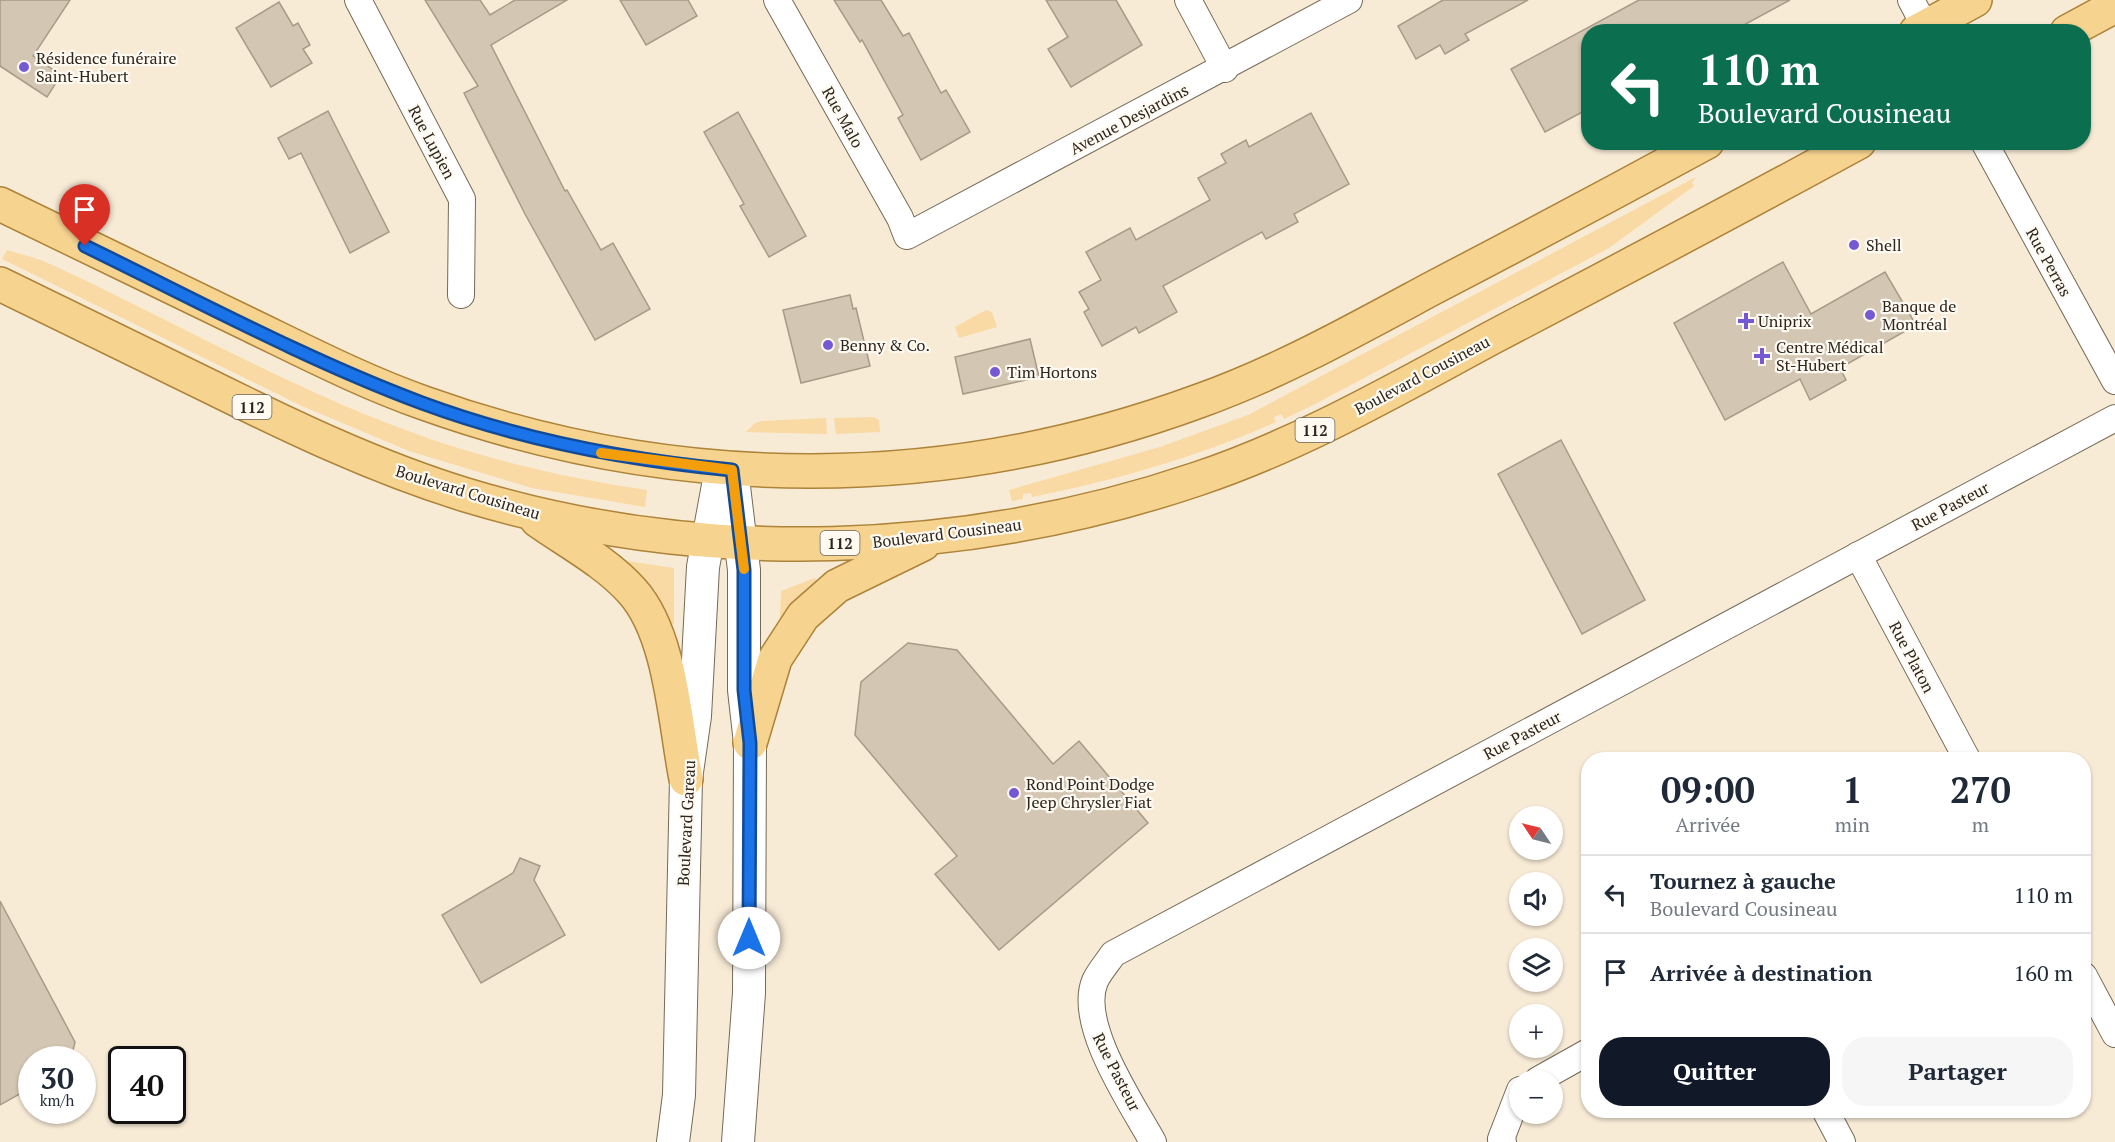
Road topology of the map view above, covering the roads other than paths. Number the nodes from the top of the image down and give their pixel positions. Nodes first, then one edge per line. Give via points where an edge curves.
1 (358, 0) edge
2 (777, 0) edge
3 (1188, 0) edge
4 (1349, 0) edge
5 (1975, 0) edge
6 (2115, 6) edge
7 (1920, 22) edge
8 (2082, 24) edge
9 (1224, 69) junction
10 (1692, 150) edge
11 (1844, 150) edge
12 (1987, 150) edge
13 (0, 204) edge
14 (907, 236) joint
15 (0, 284) edge
16 (461, 295) dead end
17 (2115, 381) edge
18 (2115, 418) edge
19 (726, 469) junction
20 (526, 512) junction
21 (939, 536) junction
22 (708, 540) junction
23 (741, 542) junction
24 (1858, 555) junction
25 (750, 743) junction
26 (1962, 752) edge
27 (686, 778) junction
28 (2091, 989) edge
29 (2115, 1034) edge
30 (1581, 1056) edge
31 (1556, 1070) edge
32 (1509, 1118) edge
33 (1829, 1118) edge
34 (673, 1142) edge
35 (738, 1142) edge
36 (1153, 1142) edge
37 (1503, 1142) edge
38 (1842, 1142) edge

1 - 16 street, Rue Lupien via 462,199
2 - 14 street, Rue Malo
3 - 9 street
4 - 9 street, Avenue Desjardins
5 - 7 main road
6 - 8 main road
9 - 14 street, Avenue Desjardins
10 - 19 main road via 1303,356 1198,402 1073,439 993,455 860,470
11 - 21 main road, Boulevard Cousineau / 112 via 1370,403 1252,459 1145,495 1062,516
12 - 17 street, Rue Perras
13 - 19 main road via 319,359 425,404 601,453
15 - 20 main road, Boulevard Cousineau / 112 via 343,450 405,475
18 - 24 street, Rue Pasteur
19 - 22 street, Boulevard Gareau
19 - 23 street
20 - 22 main road, Boulevard Cousineau / 112 via 629,532
20 - 27 main road via 614,574 640,600 664,663
21 - 23 main road, Boulevard Cousineau / 112 via 855,543
21 - 25 main road via 843,582 802,616 775,660
22 - 23 main road, Boulevard Cousineau / 112
22 - 27 street, Boulevard Gareau via 695,716
23 - 25 street via 744,690
24 - 26 street, Rue Platon
24 - 36 street, Rue Pasteur via 1113,954 1095,981 1090,1010 1096,1033
25 - 35 street via 749,993
27 - 34 street, Boulevard Gareau via 679,1095
28 - 29 street
30 - 31 street
32 - 37 street
33 - 38 street

